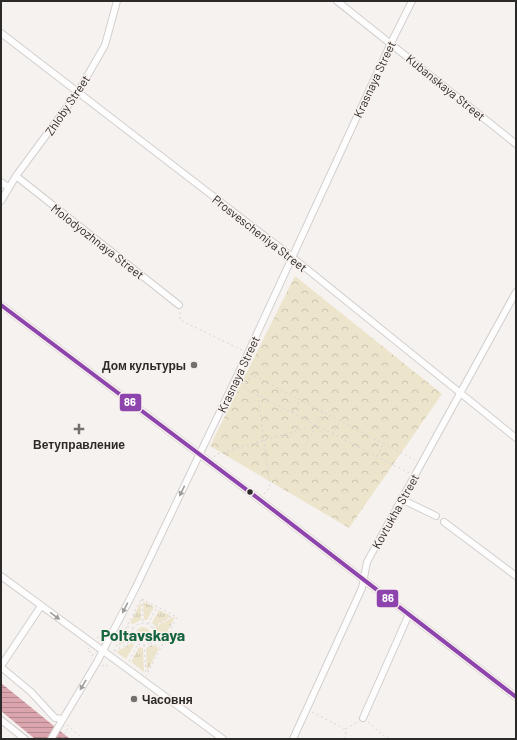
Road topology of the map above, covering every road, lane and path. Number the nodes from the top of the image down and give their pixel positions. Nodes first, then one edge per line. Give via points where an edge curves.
1 (117, 1) edge
2 (337, 1) edge
3 (412, 1) edge
4 (1, 32) edge
5 (391, 42) junction
6 (78, 92) junction
7 (516, 144) edge
8 (16, 176) junction
9 (1, 182) edge
10 (9, 188) junction
11 (1, 201) edge
12 (292, 257) junction
13 (516, 292) edge
14 (1, 305) edge
15 (179, 305) joint
16 (248, 354) junction
17 (460, 394) junction
18 (258, 395) junction
19 (300, 400) junction
20 (323, 412) junction
21 (293, 413) junction
22 (340, 420) junction
23 (316, 425) junction
24 (333, 434) junction
25 (516, 438) edge
26 (263, 440) junction
27 (384, 443) junction
28 (306, 445) dead end
29 (200, 456) junction
30 (377, 456) junction
31 (416, 460) dead end
32 (209, 462) junction
33 (415, 476) junction
34 (259, 499) junction
35 (401, 499) junction
36 (436, 516) dead end
37 (444, 522) dead end
38 (1, 576) edge
39 (516, 576) edge
40 (364, 580) junction
41 (142, 599) junction
42 (41, 606) junction
43 (157, 607) junction
44 (409, 614) junction
45 (174, 615) junction
46 (143, 624) junction
47 (148, 625) junction
48 (126, 626) junction
49 (134, 629) junction
50 (152, 629) junction
51 (154, 636) junction
52 (134, 640) junction
53 (165, 640) junction
54 (150, 642) junction
55 (138, 644) junction
56 (144, 645) junction
57 (161, 647) junction
58 (103, 651) junction
59 (128, 662) dead end
60 (1, 666) edge
61 (516, 698) edge
62 (306, 709) junction
63 (363, 718) junction
64 (1, 720) edge
65 (61, 720) junction
66 (68, 727) junction
67 (346, 729) junction
68 (25, 739) edge
69 (51, 739) edge
70 (62, 739) edge
71 (83, 739) edge
72 (223, 739) edge
73 (293, 739) edge
74 (345, 739) edge
75 (391, 739) edge

1 - 6 street, Zhloby Street via 105,45
2 - 5 street, Kubanskaya Street
3 - 5 street, Krasnaya Street
4 - 6 street, Prosvescheniya Street
5 - 7 street, Kubanskaya Street
5 - 12 street, Krasnaya Street
6 - 8 street, Zhloby Street
6 - 12 street, Prosvescheniya Street
8 - 10 street, Zhloby Street
8 - 15 street, Molodyozhnaya Street
9 - 10 street
10 - 11 street, Zhloby Street
12 - 16 street, Krasnaya Street
12 - 17 street, Prosvescheniya Street
13 - 17 street, Kovtukha Street
14 - 29 street
15 - 16 path via 180,320
16 - 29 street, Krasnaya Street
17 - 25 street, Prosvescheniya Street
17 - 33 street, Kovtukha Street
18 - 19 path via 244,388 251,374
18 - 21 path
18 - 26 path
19 - 20 path
19 - 21 path
20 - 22 path
20 - 23 path
21 - 23 path
22 - 24 path
22 - 27 path
23 - 24 path
23 - 26 path
23 - 28 path
24 - 30 path
26 - 32 path via 217,454
26 - 34 path via 270,487
27 - 30 path
27 - 31 path
29 - 32 street
29 -> 58 street, Krasnaya Street
30 - 33 path
32 - 34 street
33 - 35 street, Kovtukha Street
34 - 40 street
35 - 36 street
35 - 40 street, Kovtukha Street via 367,562
37 - 39 street
38 - 42 street
40 - 44 street
40 - 62 street, Kovtukha Street
41 - 43 path
41 - 46 path
41 - 48 path
42 -> 58 street
42 - 60 street
43 - 45 path
43 - 47 path
44 - 61 street
44 - 63 street
45 - 50 path
45 - 53 path via 177,617
46 - 47 path
46 - 49 path
47 - 50 path
48 - 49 path
48 - 52 path via 114,652
49 - 52 path
50 - 51 path
51 - 53 path
51 - 54 path
52 - 55 path
53 - 57 path
54 - 56 path
54 - 57 path
55 - 56 path
55 - 59 path
56 - 57 path via 146,676
58 -> 65 street, Krasnaya Street
58 - 72 street
60 - 65 street via 55,718
62 - 67 path
62 - 73 street, Kovtukha Street
63 - 67 path
63 - 75 path
64 - 68 street
65 - 66 path
65 - 69 street, Krasnaya Street
66 - 70 path
66 - 71 path
67 - 74 path

